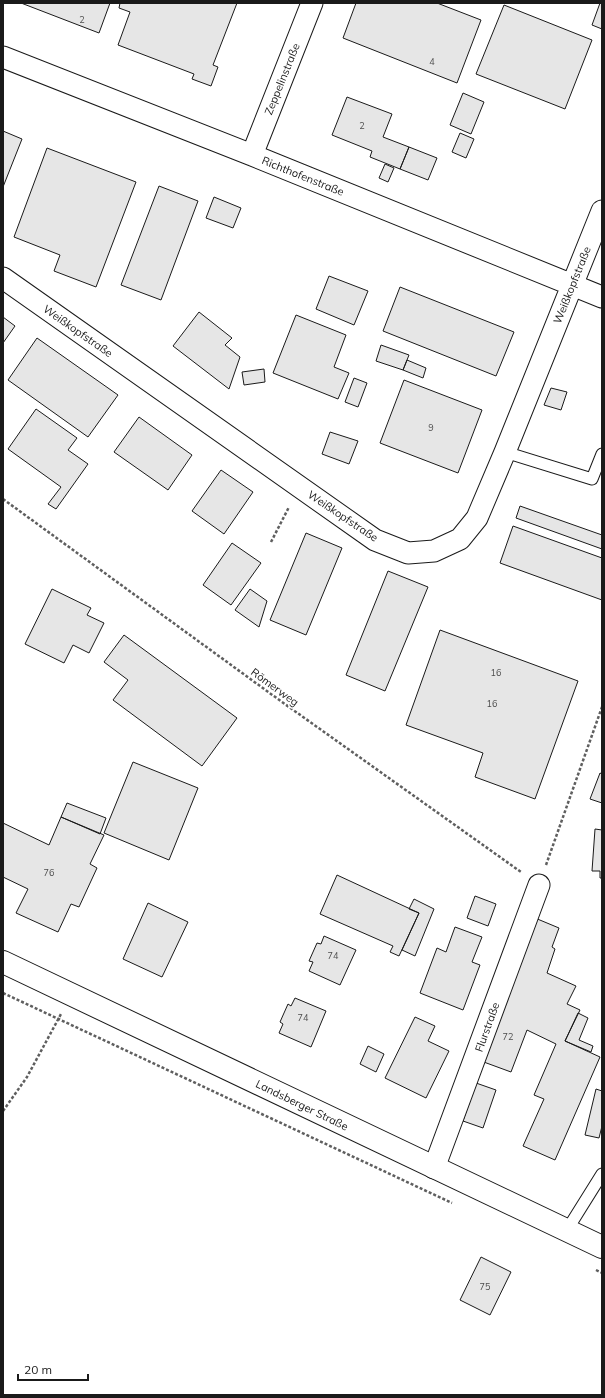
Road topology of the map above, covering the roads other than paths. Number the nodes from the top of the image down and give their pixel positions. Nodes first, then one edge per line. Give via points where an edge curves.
1 (312, 3) edge
2 (3, 57) edge
3 (252, 155) junction
4 (602, 211) edge
5 (3, 278) edge
6 (573, 285) junction
7 (602, 297) edge
8 (505, 452) junction
9 (602, 454) edge
10 (539, 885) road end
11 (3, 962) edge
12 (434, 1168) junction
13 (602, 1174) edge
14 (567, 1230) junction
15 (602, 1247) edge

1 - 3 street, Zeppelinstraße
2 - 3 street, Richthofenstraße
3 - 6 street, Richthofenstraße
4 - 6 street, Weißkopfstraße
5 - 8 street, Weißkopfstraße via 375,540 408,553 434,551 460,539 477,518
6 - 7 street, Richthofenstraße
6 - 8 street, Weißkopfstraße
8 - 9 lane via 592,479
10 - 12 street, Flurstraße
11 - 12 street, Landsberger Straße
12 - 14 street, Landsberger Straße
13 - 14 lane
14 - 15 street, Landsberger Straße

